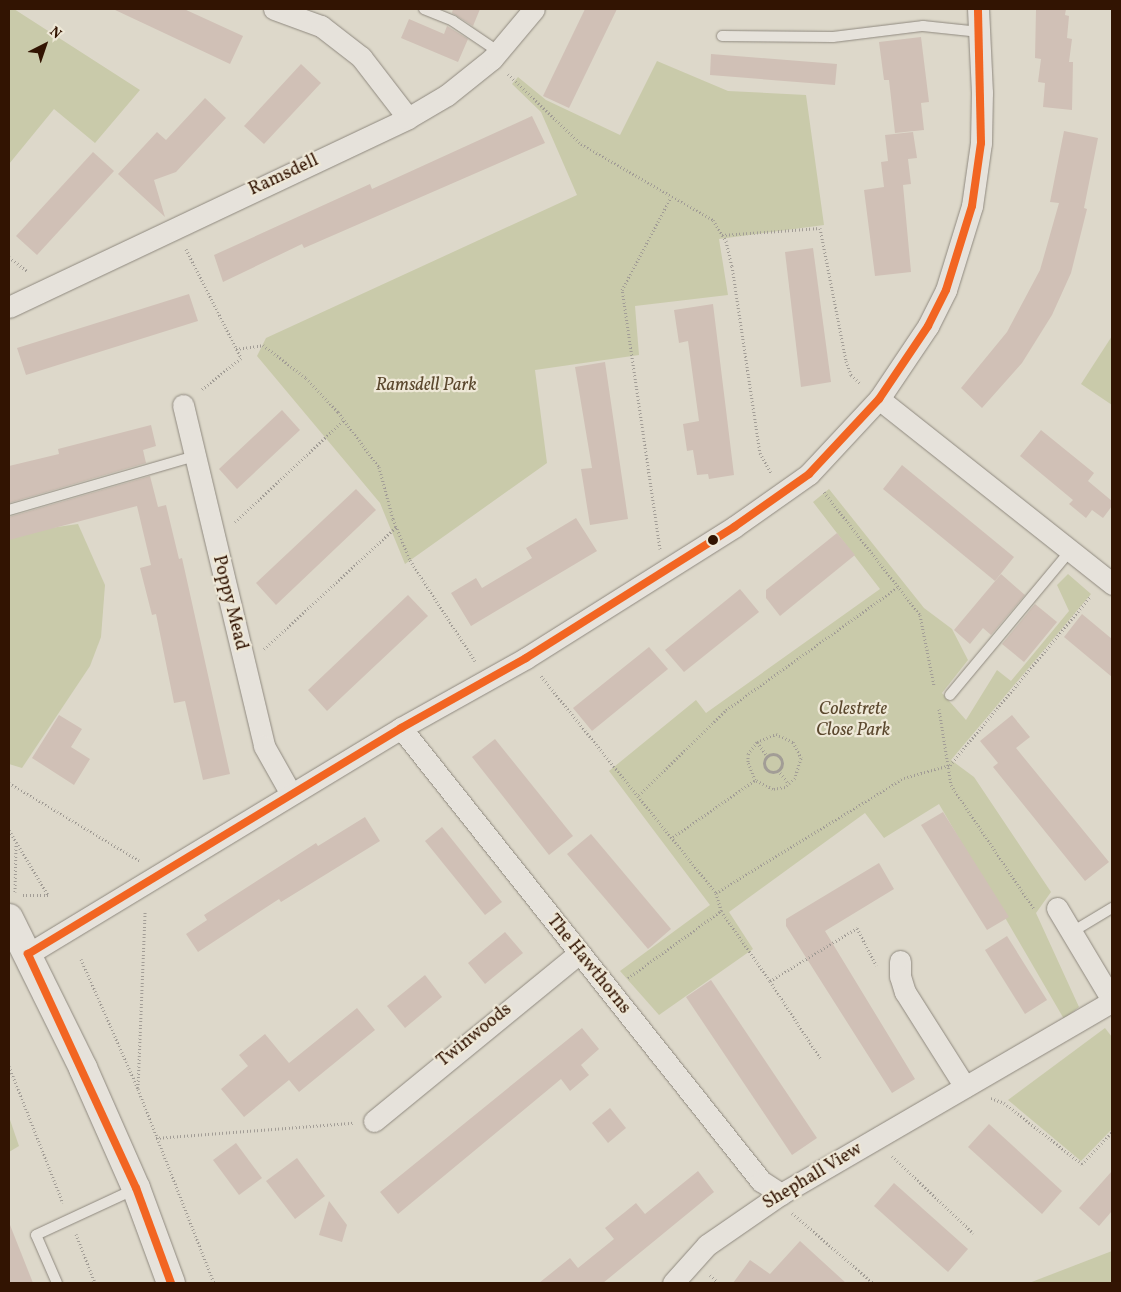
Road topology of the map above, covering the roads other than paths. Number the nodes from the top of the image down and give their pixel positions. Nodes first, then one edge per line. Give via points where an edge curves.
1 (274, 9) edge
2 (424, 9) edge
3 (534, 9) edge
4 (978, 9) edge
5 (980, 32) junction
6 (722, 36) dead end
7 (495, 55) junction
8 (408, 118) junction
9 (9, 307) edge
10 (879, 399) junction
11 (183, 405) road end
12 (194, 456) junction
13 (9, 510) edge
14 (1074, 554) junction
15 (1112, 562) edge
16 (1112, 584) edge
17 (950, 695) dead end
18 (401, 728) junction
19 (291, 794) junction
20 (1057, 908) dead end
21 (1112, 908) edge
22 (9, 918) edge
23 (1072, 932) junction
24 (28, 954) junction
25 (578, 954) junction
26 (900, 961) road end
27 (1112, 1000) edge
28 (965, 1087) junction
29 (374, 1121) road end
30 (136, 1188) junction
31 (778, 1196) junction
32 (57, 1283) edge
33 (171, 1283) edge
34 (673, 1283) edge

1 - 8 street via 321,26 361,58
2 - 7 lane via 453,21
3 - 7 street, Ramsdell
4 - 5 street
5 - 6 lane via 923,26 833,37
5 - 10 street via 981,143 972,206 946,290 928,326
7 - 8 street, Ramsdell via 447,95
8 - 9 street, Ramsdell
10 - 14 street
10 - 18 street via 809,474 785,491 526,658
11 - 12 street, Poppy Mead
12 - 13 lane
12 - 19 street, Poppy Mead via 264,746
14 - 15 street
14 - 16 street
14 - 17 lane
18 - 19 street
18 - 25 street, The Hawthorns
19 - 24 street
20 - 23 street, Shephall View
21 - 23 lane
22 - 24 street
23 - 27 street, Shephall View
24 - 30 street
25 - 29 street, Twinwoods
25 - 31 street, The Hawthorns via 761,1181
26 - 28 street via 905,992
27 - 28 street, Shephall View
28 - 31 street, Shephall View
30 - 32 lane via 36,1236
30 - 33 street
31 - 34 street, Shephall View via 707,1245

